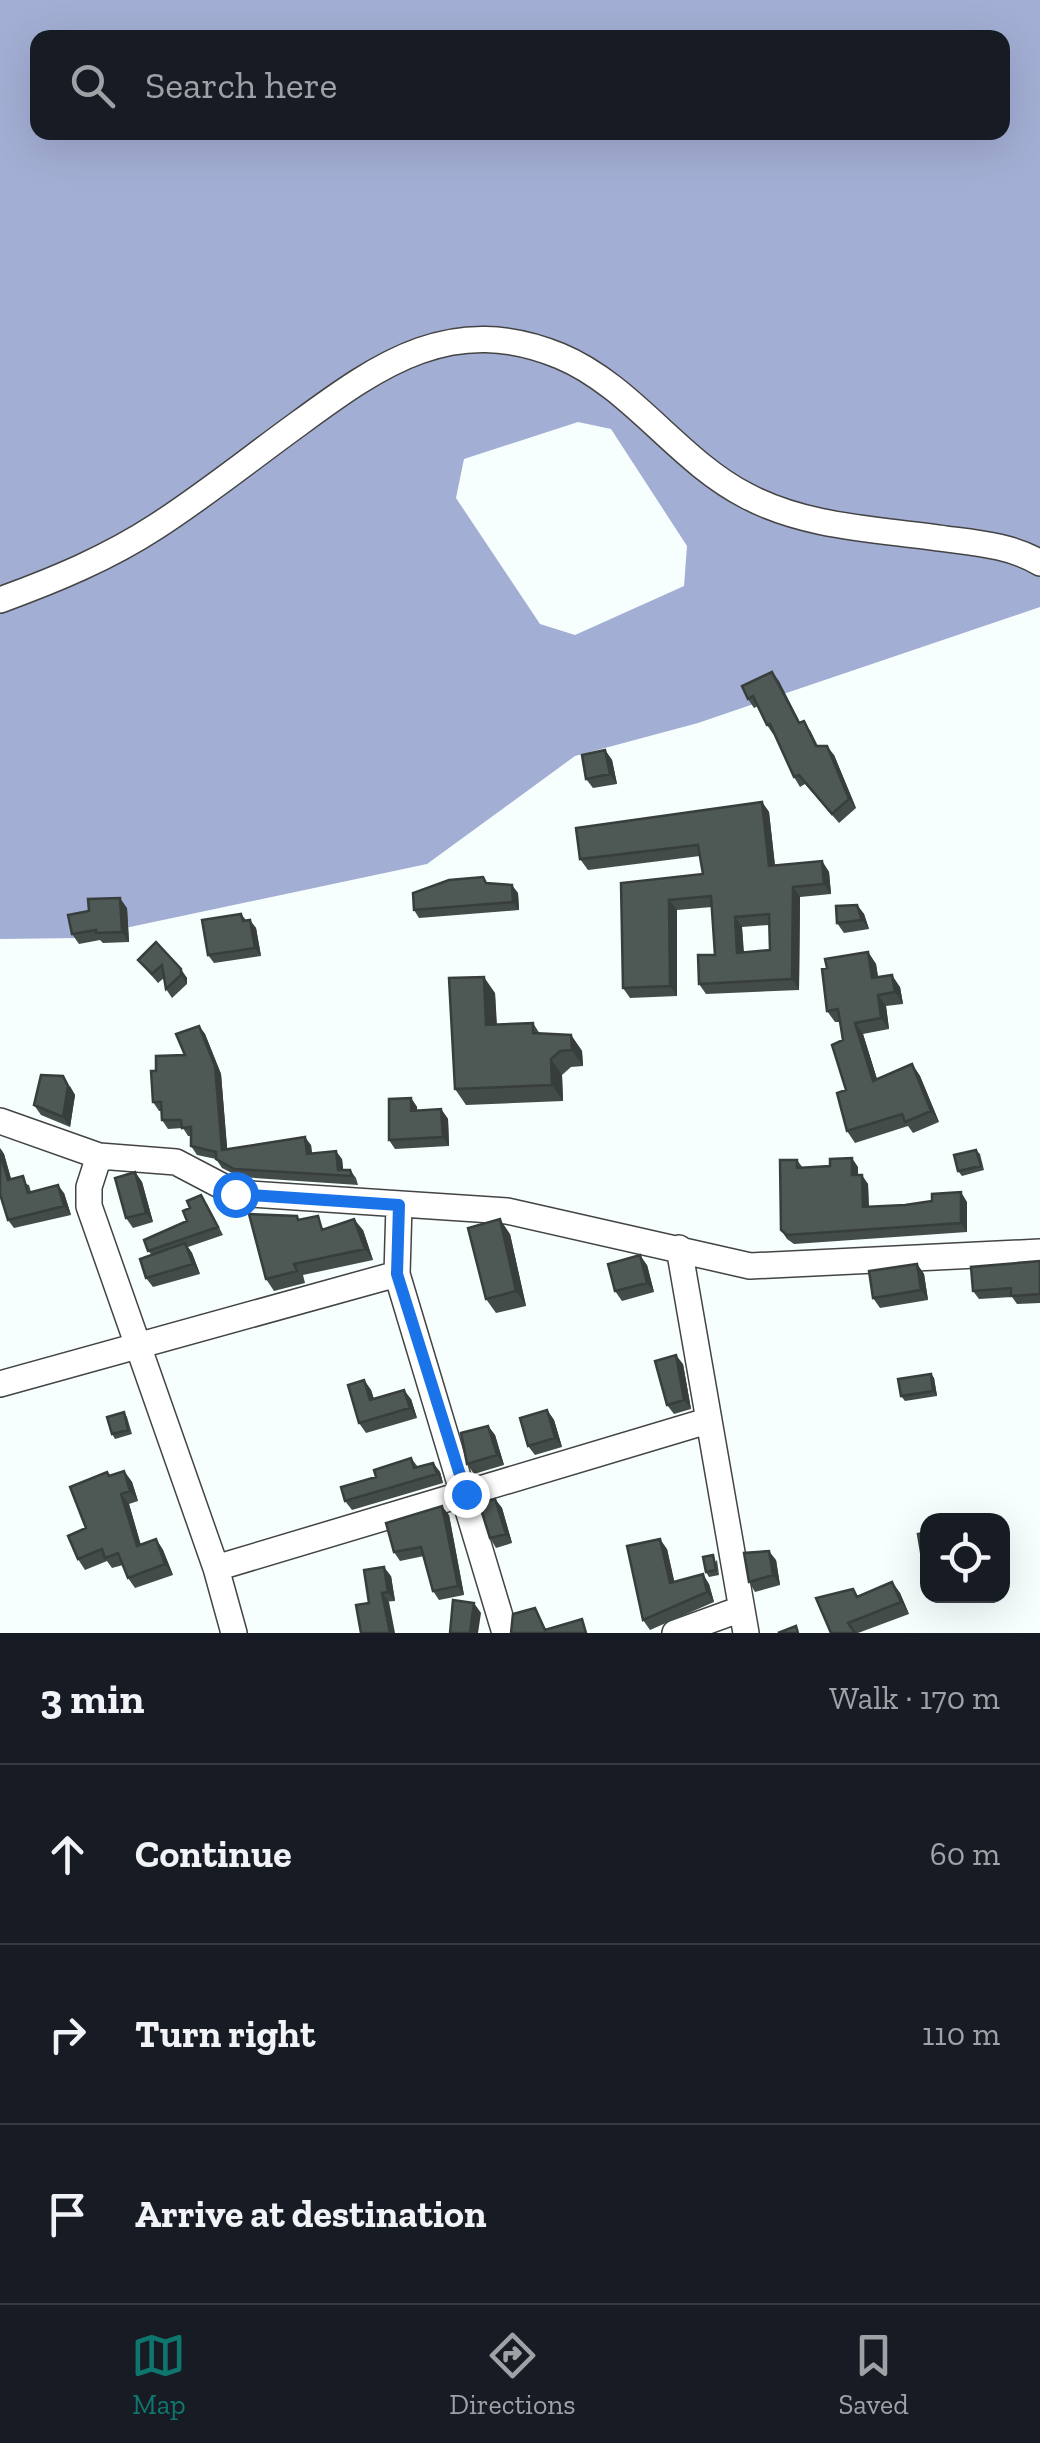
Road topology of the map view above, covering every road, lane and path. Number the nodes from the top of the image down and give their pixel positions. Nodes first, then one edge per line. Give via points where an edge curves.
1 (1040, 563) edge
2 (0, 600) edge
3 (0, 1120) edge
4 (99, 1156) junction
5 (399, 1205) junction
6 (679, 1248) junction
7 (1040, 1252) edge
8 (397, 1274) junction
9 (139, 1343) junction
10 (0, 1384) edge
11 (708, 1422) junction
12 (466, 1494) junction
13 (216, 1568) junction
14 (744, 1621) edge
15 (234, 1633) edge
16 (505, 1633) edge
17 (675, 1633) edge

1 - 2 street via 989,544 799,518 746,496 562,356 525,345 459,340 384,364 158,525 109,555
3 - 4 street
4 - 5 street via 176,1162 235,1194
4 - 9 street via 90,1206
5 - 6 street via 507,1211
5 - 8 street
6 - 7 street via 750,1266
6 - 11 street
8 - 9 street
8 - 12 street
9 - 10 street
9 - 13 street
11 - 12 street
11 - 14 street
12 - 13 street
12 - 16 street
13 - 15 street
14 - 17 street

